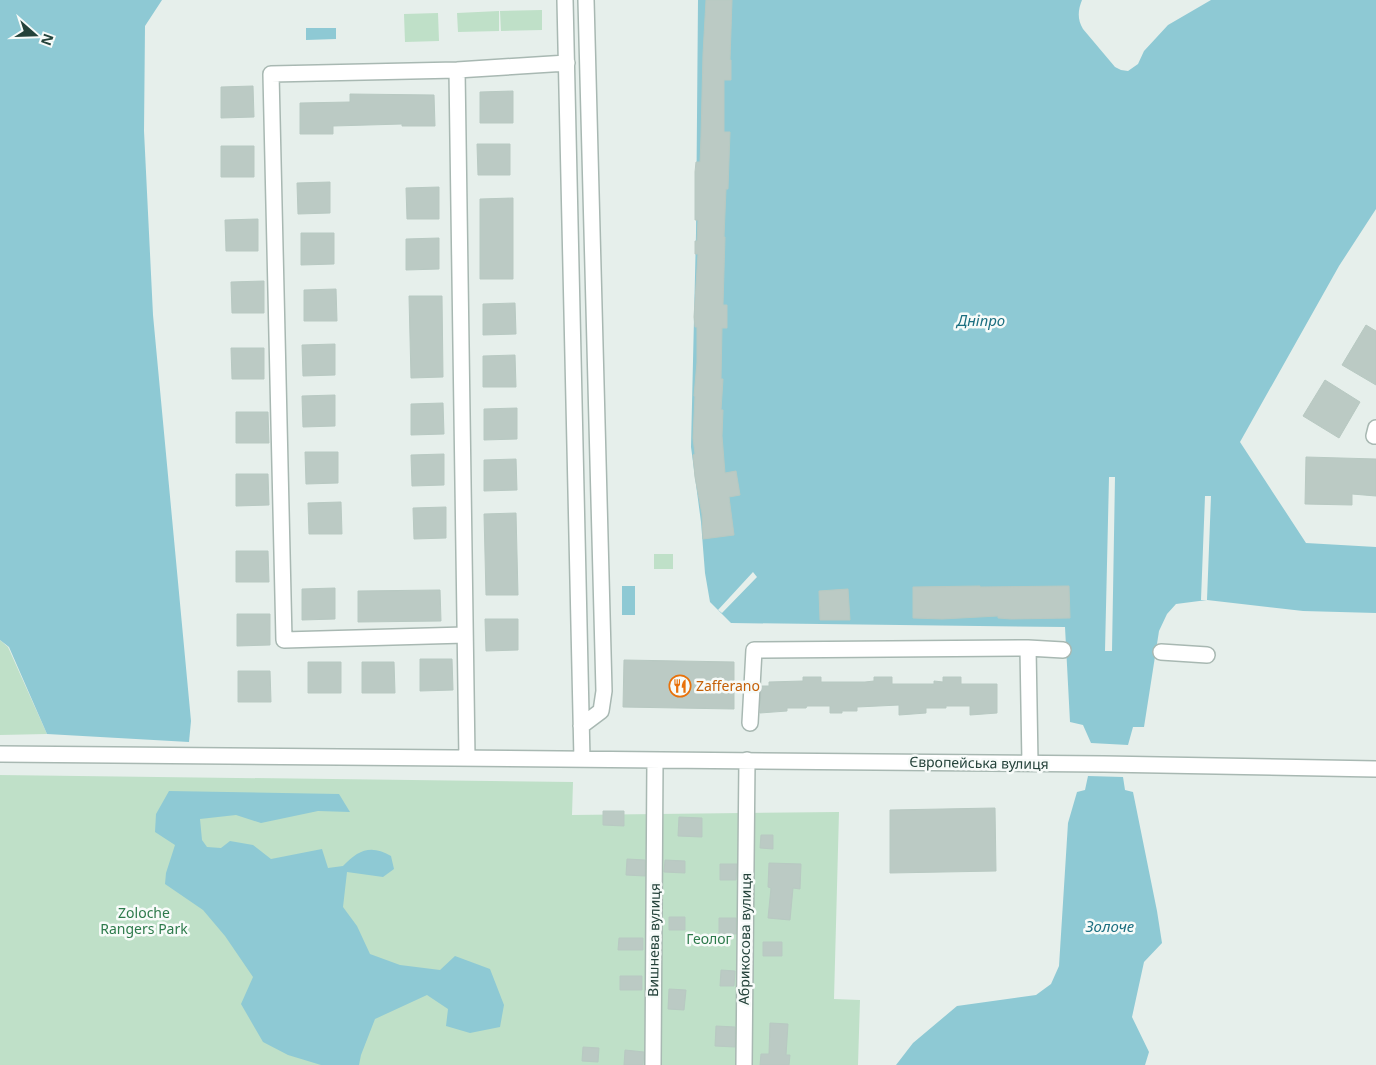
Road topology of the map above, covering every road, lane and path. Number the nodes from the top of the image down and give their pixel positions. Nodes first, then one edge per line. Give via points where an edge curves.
1 (565, 0) edge
2 (586, 0) edge
3 (567, 63) junction
4 (457, 70) junction
5 (1376, 428) edge
6 (1376, 436) edge
7 (465, 635) junction
8 (1028, 648) junction
9 (1063, 650) dead end
10 (1161, 652) dead end
11 (1207, 655) dead end
12 (750, 722) dead end
13 (581, 726) junction
14 (0, 754) edge
15 (468, 758) junction
16 (582, 759) junction
17 (655, 760) junction
18 (747, 760) junction
19 (1030, 763) junction
20 (1376, 769) edge
21 (653, 1065) edge
22 (744, 1065) edge

1 - 3 street
2 - 13 street via 604,691 601,712
3 - 4 street
3 - 13 street
4 - 7 street
4 - 7 street via 271,74 284,640
5 - 6 street
7 - 15 street
8 - 9 street
8 - 12 street via 754,650
8 - 19 street
10 - 11 street
13 - 16 street
14 - 15 street, Європейська вулиця
15 - 16 street, Європейська вулиця
16 - 17 street, Європейська вулиця
17 - 18 street, Європейська вулиця
17 - 21 street, Вишнева вулиця
18 - 19 street, Європейська вулиця
18 - 22 street, Абрикосова вулиця
19 - 20 street, Європейська вулиця

